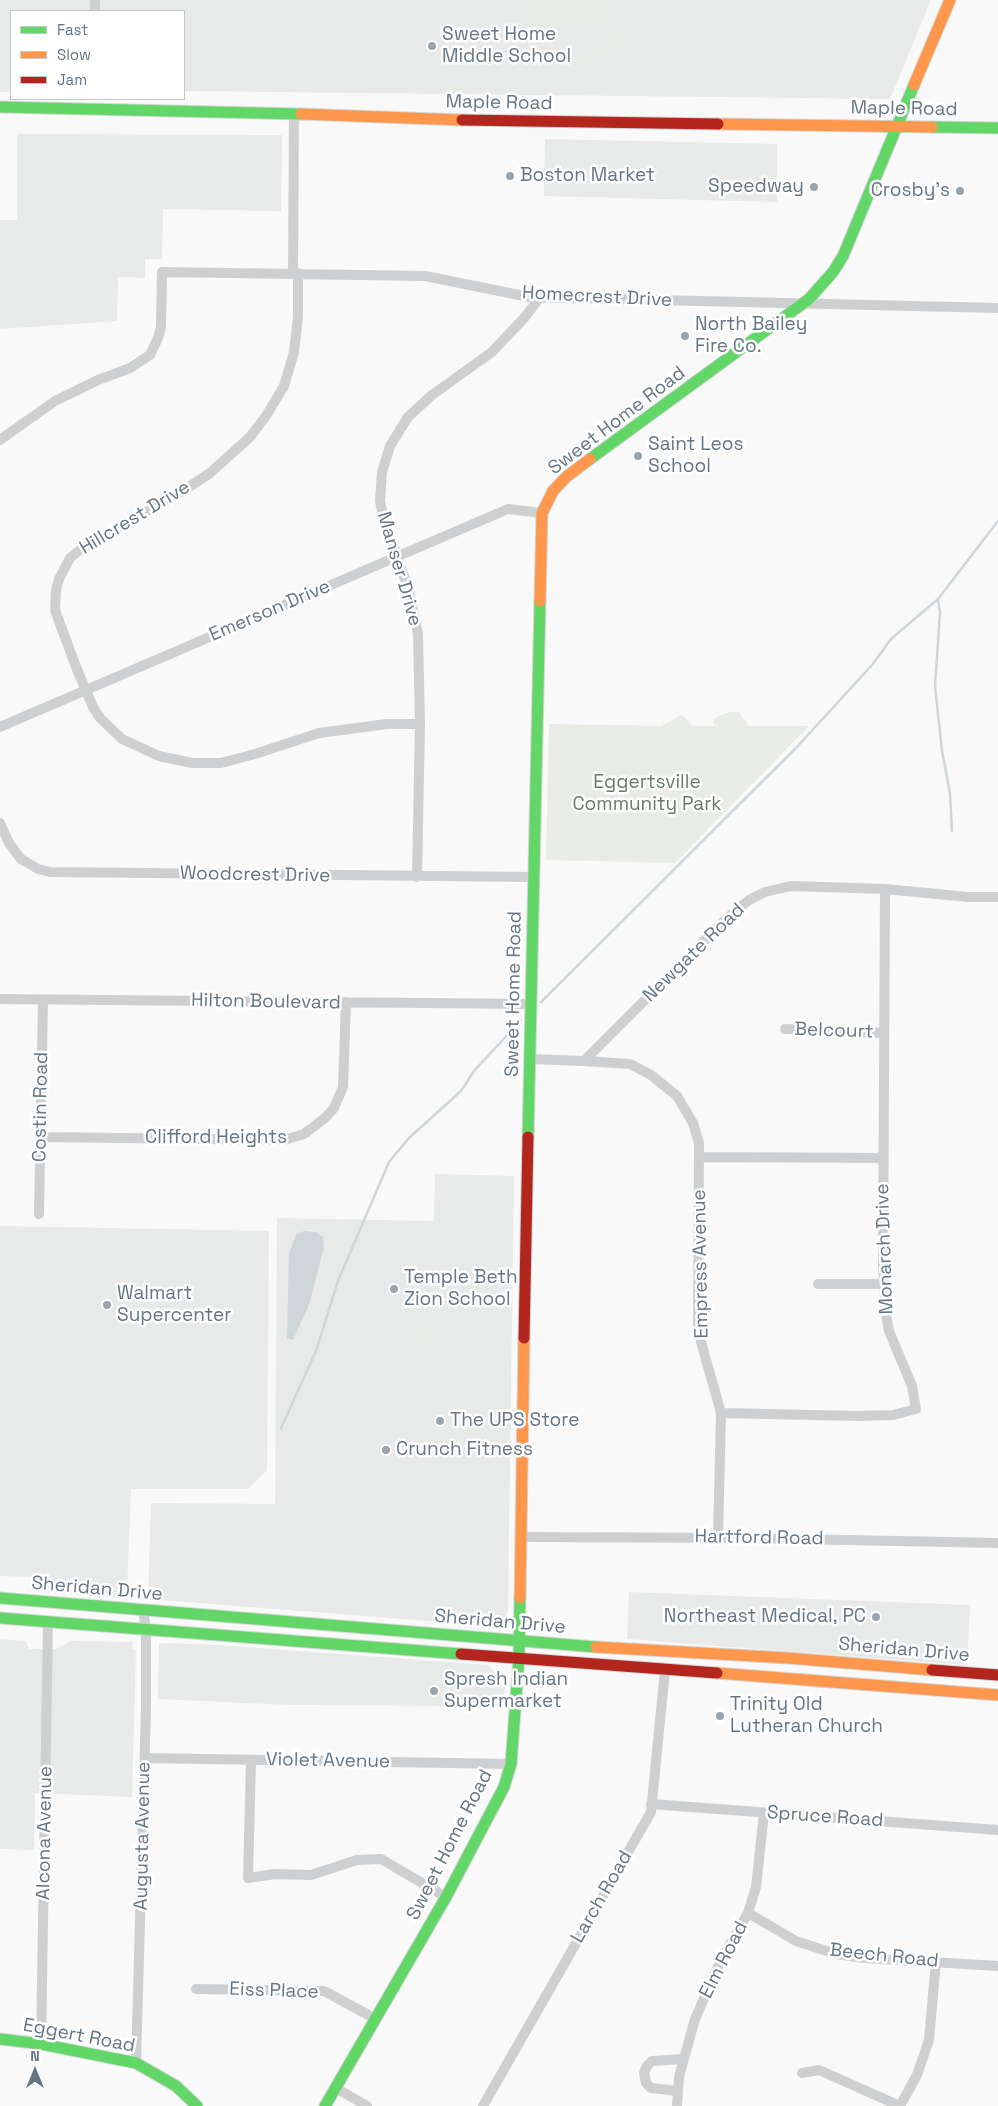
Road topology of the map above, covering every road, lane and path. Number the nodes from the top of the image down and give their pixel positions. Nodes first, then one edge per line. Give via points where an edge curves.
1 (950, 0) edge
2 (94, 104) edge
3 (0, 107) edge
4 (294, 115) junction
5 (897, 126) junction
6 (998, 128) edge
7 (295, 273) junction
8 (540, 297) junction
9 (802, 304) junction
10 (998, 308) edge
11 (2, 435) edge
12 (542, 513) junction
13 (397, 557) junction
14 (86, 690) junction
15 (420, 724) junction
16 (0, 727) edge
17 (0, 823) edge
18 (417, 877) junction
19 (533, 877) junction
20 (885, 888) junction
21 (998, 897) edge
22 (0, 999) edge
23 (43, 1000) junction
24 (346, 1002) junction
25 (531, 1004) junction
26 (785, 1029) dead end
27 (884, 1032) junction
28 (530, 1059) junction
29 (584, 1061) junction
30 (40, 1137) junction
31 (700, 1157) junction
32 (883, 1158) junction
33 (39, 1214) dead end
34 (818, 1284) dead end
35 (884, 1284) junction
36 (721, 1413) junction
37 (520, 1537) junction
38 (718, 1537) junction
39 (998, 1543) edge
40 (0, 1598) edge
41 (143, 1610) junction
42 (0, 1618) edge
43 (48, 1622) junction
44 (146, 1629) junction
45 (519, 1640) junction
46 (519, 1657) junction
47 (665, 1670) junction
48 (998, 1675) edge
49 (998, 1695) edge
50 (145, 1758) junction
51 (251, 1760) junction
52 (511, 1764) junction
53 (651, 1804) junction
54 (764, 1813) junction
55 (998, 1830) edge
56 (446, 1897) junction
57 (748, 1913) junction
58 (936, 1961) junction
59 (998, 1966) edge
60 (196, 1989) dead end
61 (376, 2019) junction
62 (0, 2039) edge
63 (41, 2044) junction
64 (683, 2059) junction
65 (136, 2063) junction
66 (802, 2073) dead end
67 (336, 2088) junction
68 (678, 2091) junction
69 (197, 2106) edge
70 (325, 2106) edge
71 (367, 2106) edge
72 (483, 2106) edge
73 (677, 2106) edge
74 (900, 2106) edge

1 - 5 main road, Sweet Home Road
2 - 3 main road, Maple Road
2 - 4 main road, Maple Road
4 - 5 main road, Maple Road
4 - 7 street, Hillcrest Drive
5 - 6 main road, Maple Road
5 - 9 main road, Sweet Home Road via 844,256 827,280
7 - 8 street, Homecrest Drive via 425,276
7 - 11 street, Homecrest Drive via 162,272 161,327 155,347 141,363 76,390
7 - 14 street, Hillcrest Drive via 298,317 291,367 277,400 250,437 210,473 94,539 64,568 56,590 55,610
8 - 9 street, Homecrest Drive
8 - 13 street, Manser Drive via 504,341 418,407 397,433 386,457 380,486 382,516
9 - 10 street, Homecrest Drive
9 - 12 main road, Sweet Home Road via 566,477 553,491
12 - 13 street, Emerson Drive via 508,509
12 - 19 main road, Sweet Home Road
13 - 14 street, Emerson Drive
13 - 15 street, Manser Drive via 409,591 418,634
14 - 15 street, Hillcrest Drive via 100,718 122,740 159,756 192,763 234,761 318,733 387,724
14 - 16 street, Emerson Drive
15 - 18 street, Manser Drive
17 - 18 street, Woodcrest Drive via 21,859 50,872
18 - 19 street, Woodcrest Drive
19 - 25 main road, Sweet Home Road
20 - 21 street, Newgate Road
20 - 27 street, Monarch Drive
20 - 29 street, Newgate Road via 791,886 765,892 749,900
22 - 23 street, Hilton Boulevard
23 - 24 street, Hilton Boulevard
23 - 30 street, Costin Road
24 - 25 street, Hilton Boulevard
24 - 30 street, Clifford Heights via 343,1087 334,1108 304,1134 284,1140
25 - 28 main road, Sweet Home Road
26 - 27 street, Belcourt
27 - 32 street, Monarch Drive
28 - 29 street
28 - 37 main road, Sweet Home Road
29 - 31 street, Empress Avenue via 630,1064 651,1075 677,1096 693,1123
30 - 33 street, Costin Road
31 - 32 street
31 - 36 street, Empress Avenue via 698,1331
32 - 35 street, Monarch Drive
34 - 35 street
35 - 36 street, Monarch Drive via 889,1331 912,1386 916,1409 893,1415 867,1416
36 - 38 street, Empress Avenue
37 - 38 street, Hartford Road
37 - 45 main road, Sweet Home Road
38 - 39 street, Hartford Road
40 - 41 main road, Sheridan Drive
41 - 44 street, Augusta Avenue
41 - 45 main road, Sheridan Drive
42 - 43 main road, Sheridan Drive
43 - 44 main road, Sheridan Drive
43 - 63 street, Alcona Avenue
44 - 46 main road, Sheridan Drive
44 - 50 street, Augusta Avenue
45 - 46 main road, Sweet Home Road
45 - 48 main road, Sheridan Drive
46 - 47 main road, Sheridan Drive
46 - 52 main road, Sweet Home Road
47 - 49 main road, Sheridan Drive
47 - 53 street, Larch Road
50 - 51 street, Violet Avenue
50 - 65 street, Augusta Avenue
51 - 52 street, Violet Avenue
51 - 56 street via 248,1878 274,1874 311,1875 357,1860 381,1859
52 - 56 main road, Sweet Home Road via 504,1787
53 - 54 street, Spruce Road
53 - 72 street, Larch Road via 650,1812
54 - 55 street, Spruce Road
54 - 57 street, Elm Road via 759,1870
56 - 61 main road, Sweet Home Road
57 - 58 street, Beech Road via 796,1941 836,1954
57 - 64 street, Elm Road via 706,1992
58 - 59 street, Beech Road
58 - 74 street via 929,2040 917,2075
60 - 61 street, Eiss Place via 324,1991
61 - 67 main road, Sweet Home Road
62 - 63 main road, Eggert Road
63 - 65 main road, Eggert Road
64 - 68 street, Elm Road
64 - 68 street via 652,2061 644,2073 651,2088
65 - 69 main road, Eggert Road via 176,2086
66 - 74 street via 820,2070
67 - 70 main road, Sweet Home Road
67 - 71 street
68 - 73 street, Elm Road

